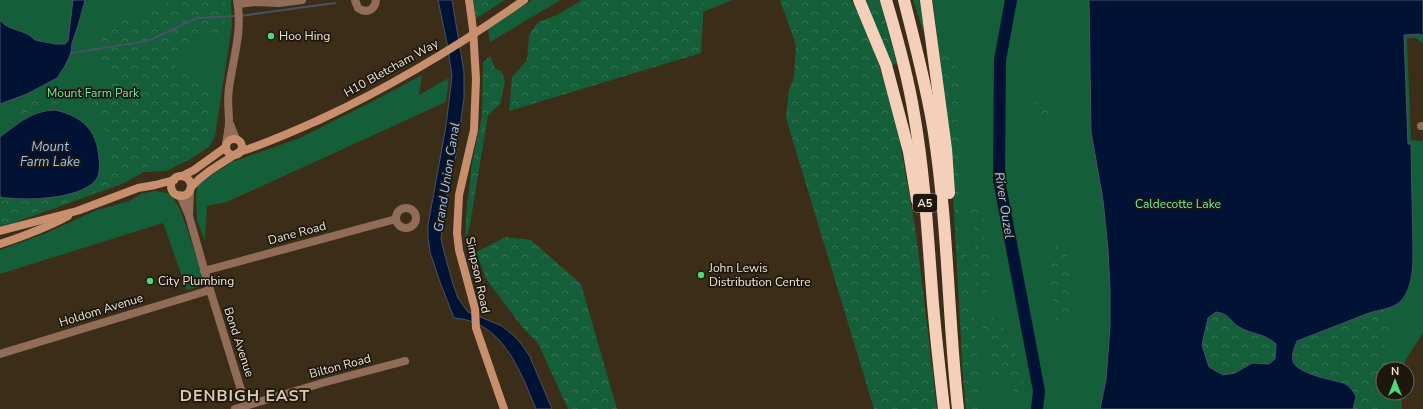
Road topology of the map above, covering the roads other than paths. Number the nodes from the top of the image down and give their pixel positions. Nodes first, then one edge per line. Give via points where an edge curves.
1 (302, 0) edge
2 (355, 0) edge
3 (376, 0) edge
4 (469, 0) edge
5 (524, 0) edge
6 (859, 0) edge
7 (886, 0) edge
8 (904, 0) edge
9 (926, 0) edge
10 (237, 2) edge
11 (229, 123) junction
12 (226, 145) junction
13 (238, 147) junction
14 (182, 176) junction
15 (174, 180) junction
16 (154, 185) junction
17 (190, 189) junction
18 (177, 194) junction
19 (77, 211) junction
20 (189, 216) junction
21 (396, 219) dead end
22 (0, 231) edge
23 (928, 238) junction
24 (0, 244) edge
25 (204, 271) junction
26 (949, 284) junction
27 (210, 290) junction
28 (0, 354) edge
29 (405, 361) dead end
30 (246, 406) junction
31 (235, 409) edge
32 (504, 409) edge
33 (944, 409) edge
34 (958, 409) edge

1 - 10 street via 279,4
2 - 3 street via 358,8 365,11 372,9
4 - 32 street, Simpson Road via 476,79 474,130 459,195 457,233 475,309 476,328
5 - 13 street, H10 Bletcham Way via 419,68 352,104 262,145
6 - 23 highway via 886,65
7 - 23 highway, A5 via 914,115
8 - 26 highway, A5 via 934,133
9 - 26 highway via 946,150 951,238
10 - 11 street via 237,50 229,88
11 - 12 street
11 - 13 street
12 - 13 street via 229,140
12 - 13 street via 229,153
12 - 14 street via 194,170
13 - 17 street
14 - 15 street
14 - 17 street via 188,178
15 - 16 street
15 - 18 street via 172,188
16 - 18 street
16 - 19 street via 138,188
17 - 18 street via 186,195
17 - 20 street, Bond Avenue
18 - 20 street, Bond Avenue
19 - 22 street
19 - 24 street via 49,227
20 - 25 street, Bond Avenue
21 - 25 street, Dane Road
23 - 33 highway, A5
25 - 27 street, Bond Avenue
26 - 34 highway, A5 via 951,341
27 - 28 street, Holdom Avenue
27 - 30 street, Bond Avenue
29 - 30 street, Bilton Road
30 - 31 street, Bilton Road

